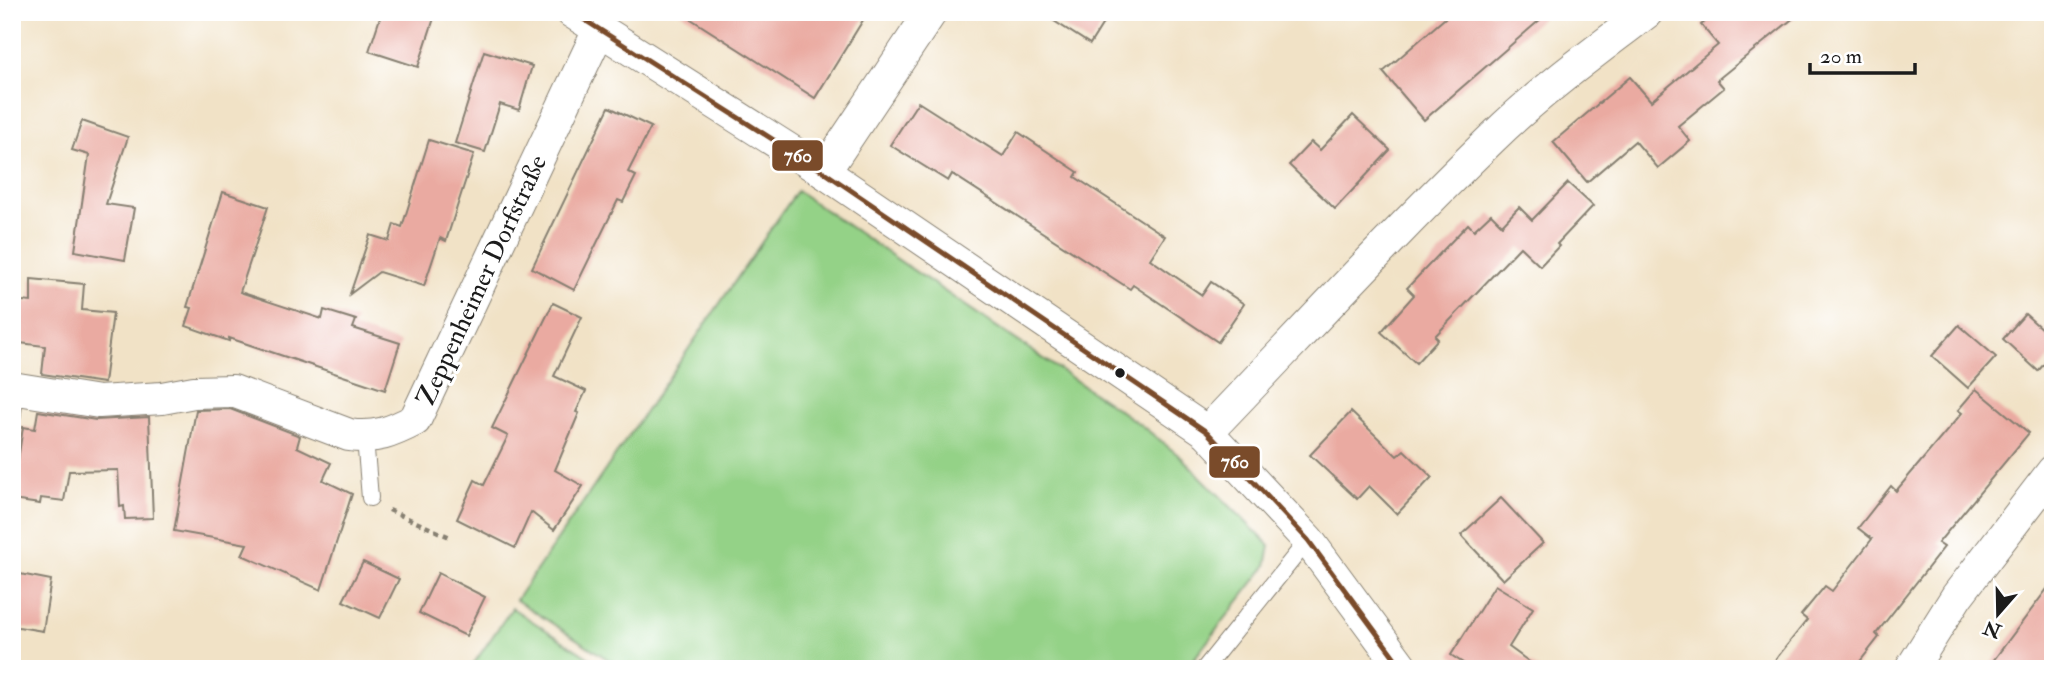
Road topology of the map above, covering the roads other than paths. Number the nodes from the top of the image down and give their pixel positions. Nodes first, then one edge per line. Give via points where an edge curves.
1 (572, 12) edge
2 (931, 12) edge
3 (1647, 12) edge
4 (599, 30) junction
5 (824, 172) junction
6 (14, 389) edge
7 (12, 420) edge
8 (1207, 432) junction
9 (365, 438) junction
10 (2053, 471) edge
11 (370, 498) road end
12 (1308, 540) junction
13 (1204, 669) edge
14 (1403, 669) edge
15 (1911, 669) edge

1 - 4 street
2 - 5 street
3 - 8 street via 1506,126
4 - 5 street
4 - 9 street, Zeppenheimer Dorfstraße via 415,419 391,432
5 - 8 street
6 - 7 lane
6 - 9 street via 99,402 233,391
8 - 12 street
9 - 11 lane
10 - 15 street via 1956,596
12 - 13 lane
12 - 14 street

